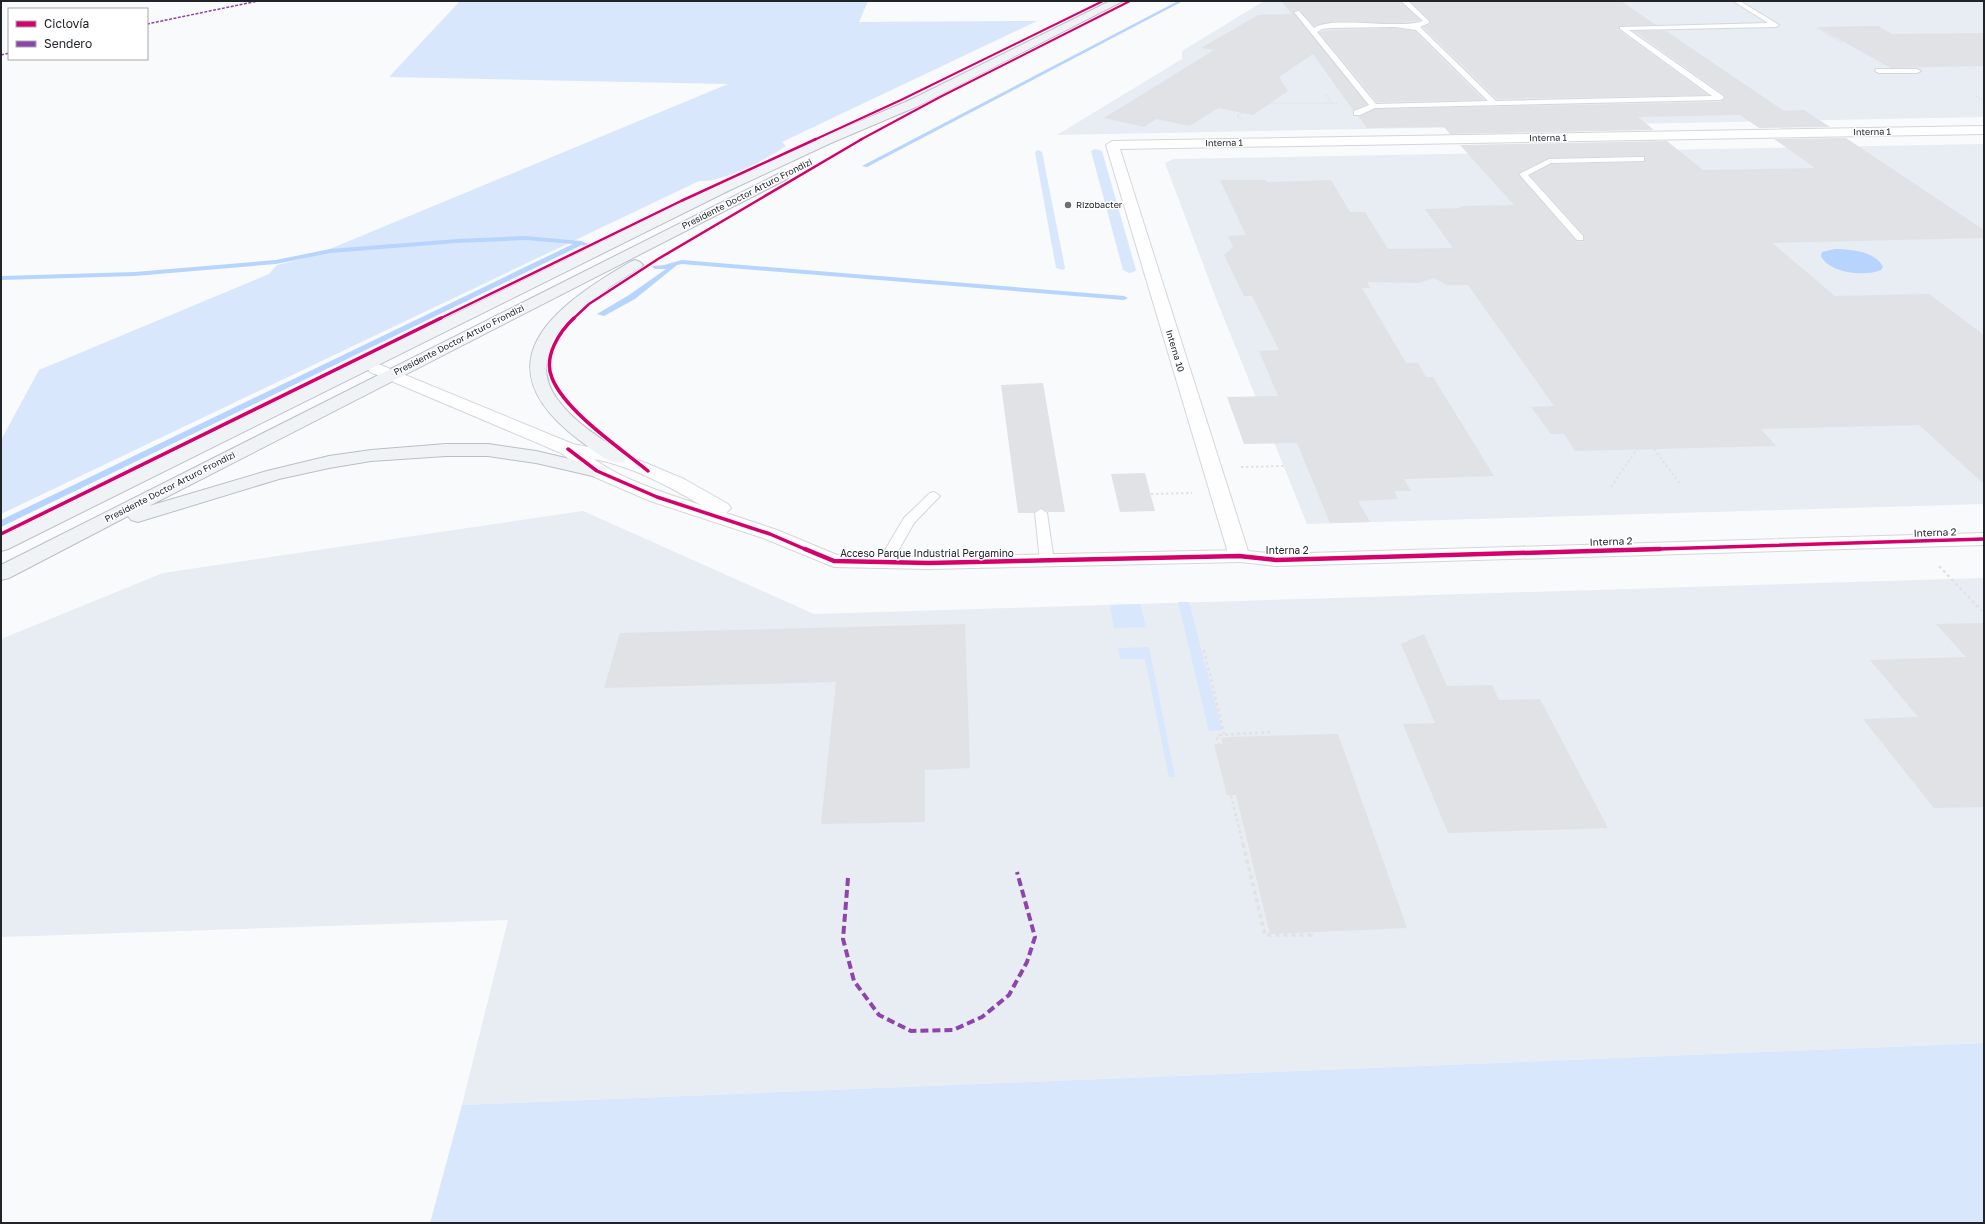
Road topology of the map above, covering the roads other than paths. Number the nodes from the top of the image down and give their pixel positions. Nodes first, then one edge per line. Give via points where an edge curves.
1 (1118, 1) edge
2 (1404, 1) edge
3 (1736, 1) edge
4 (1297, 12) dead end
5 (1413, 27) junction
6 (1313, 32) junction
7 (1878, 71) dead end
8 (1917, 71) dead end
9 (914, 103) junction
10 (1494, 103) junction
11 (1374, 106) junction
12 (1357, 113) dead end
13 (1984, 130) edge
14 (1112, 145) joint
15 (1641, 159) dead end
16 (798, 168) junction
17 (690, 204) junction
18 (1580, 238) dead end
19 (383, 371) junction
20 (568, 449) junction
21 (617, 458) junction
22 (597, 471) junction
23 (934, 496) dead end
24 (1041, 513) dead end
25 (770, 534) junction
26 (1984, 539) edge
27 (1, 546) edge
28 (1, 556) edge
29 (1239, 556) junction
30 (1047, 561) junction
31 (885, 562) junction
32 (1, 574) edge

1 - 9 main road, Presidente Doctor Arturo Frondizi
2 - 5 lane via 1427,22
3 - 10 lane via 1776,25 1622,28 1720,98
4 - 6 lane
5 - 6 lane via 1330,26 1320,27
5 - 10 lane via 1421,30
6 - 11 lane
7 - 8 lane
9 - 16 main road, Presidente Doctor Arturo Frondizi
9 - 17 main road, Presidente Doctor Arturo Frondizi via 827,140
10 - 11 lane
11 - 12 lane
13 - 14 street, Interna 1
14 - 29 street, Interna 10
15 - 18 lane via 1549,161 1523,174
16 - 19 main road, Presidente Doctor Arturo Frondizi
16 - 21 main road via 600,287 581,301 552,330 542,346 537,362 538,379 544,394 556,410 584,435
17 - 19 main road via 586,263
17 - 27 main road, Presidente Doctor Arturo Frondizi
19 - 20 street, Acceso Parque Industrial Pergamino
19 - 28 main road
19 - 32 main road, Presidente Doctor Arturo Frondizi
20 - 21 street, Acceso Parque Industrial Pergamino
20 - 22 street, Acceso Parque Industrial Pergamino
21 - 25 street, Acceso Parque Industrial Pergamino via 677,483
22 - 25 street, Acceso Parque Industrial Pergamino via 657,497
22 - 32 main road via 539,457 498,451 465,450 359,457 296,470 198,496 131,518
23 - 31 lane via 910,521
24 - 30 lane
25 - 31 street, Acceso Parque Industrial Pergamino via 834,561
26 - 29 street, Interna 2 via 1276,560
29 - 30 street, Acceso Parque Industrial Pergamino
30 - 31 street, Acceso Parque Industrial Pergamino

